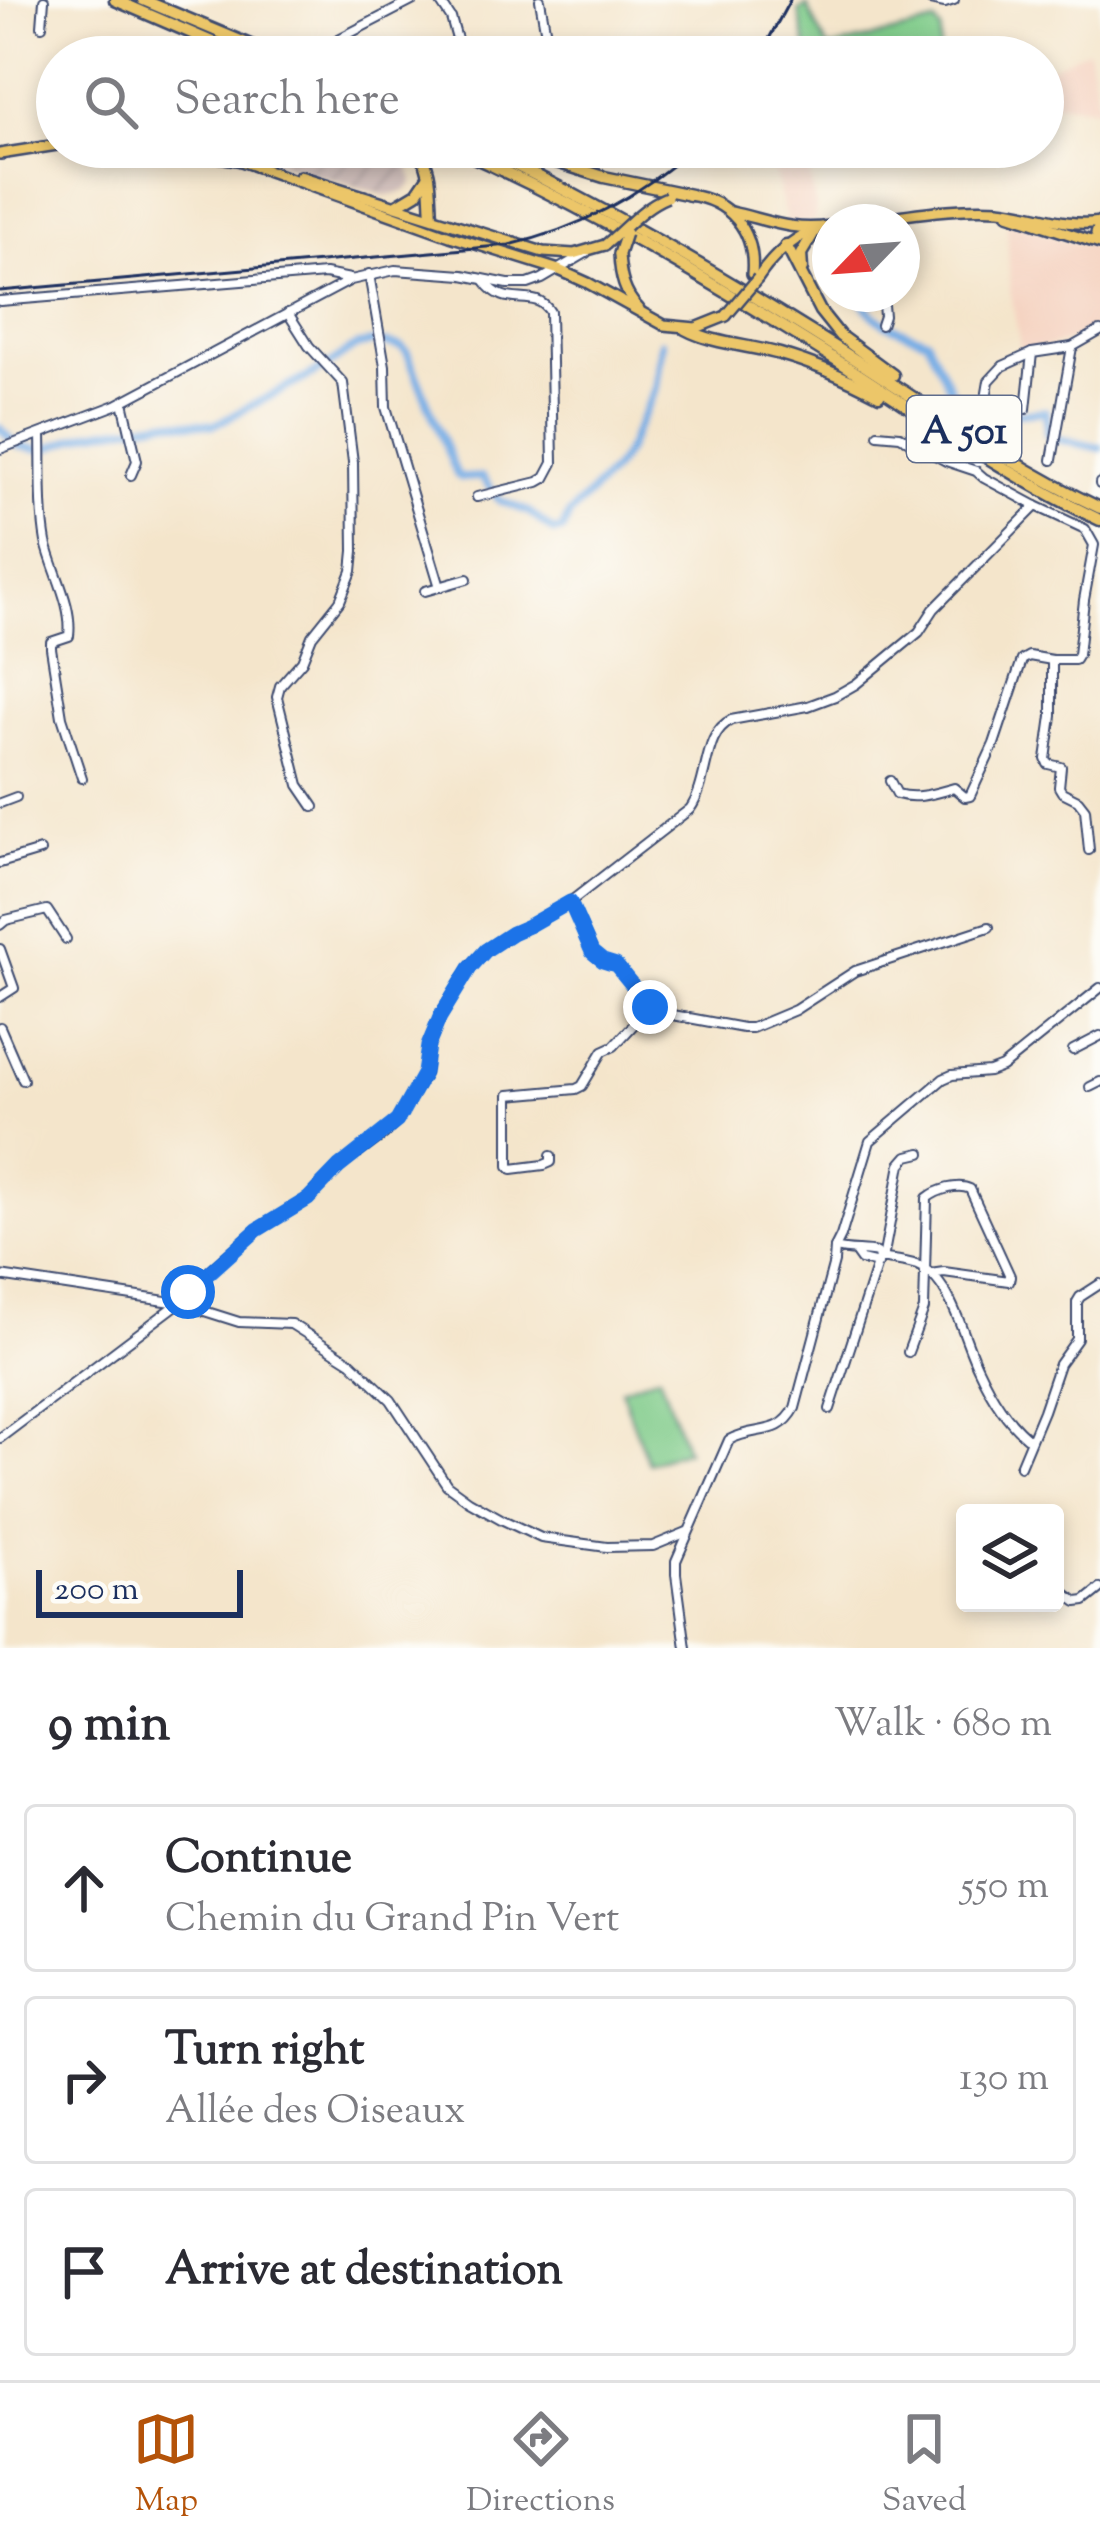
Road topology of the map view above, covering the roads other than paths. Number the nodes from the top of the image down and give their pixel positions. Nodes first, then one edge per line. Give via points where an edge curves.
1 (44, 0) edge
2 (115, 0) edge
3 (143, 0) edge
4 (414, 0) edge
5 (439, 0) edge
6 (540, 0) edge
7 (930, 0) edge
8 (954, 0) edge
9 (42, 26) dead end
10 (199, 36) edge
11 (228, 36) edge
12 (344, 36) edge
13 (456, 36) edge
14 (544, 36) edge
15 (36, 148) edge
16 (0, 154) edge
17 (265, 168) edge
18 (270, 168) edge
19 (427, 168) edge
20 (500, 168) edge
21 (516, 168) edge
22 (581, 168) edge
23 (429, 174) junction
24 (665, 192) junction
25 (691, 195) joint
26 (397, 205) junction
27 (584, 205) junction
28 (992, 209) junction
29 (731, 212) junction
30 (432, 216) junction
31 (606, 216) junction
32 (920, 216) edge
33 (1100, 223) edge
34 (766, 224) junction
35 (628, 228) junction
36 (812, 229) edge
37 (812, 231) edge
38 (812, 236) edge
39 (473, 241) junction
40 (1100, 243) edge
41 (786, 245) junction
42 (588, 252) junction
43 (515, 255) junction
44 (559, 270) junction
45 (381, 272) junction
46 (369, 274) junction
47 (314, 276) junction
48 (755, 276) junction
49 (351, 280) junction
50 (484, 280) junction
51 (514, 284) junction
52 (805, 284) junction
53 (332, 288) junction
54 (372, 290) junction
55 (0, 302) edge
56 (288, 312) junction
57 (882, 312) edge
58 (645, 315) junction
59 (882, 322) dead end
60 (685, 329) junction
61 (1100, 332) edge
62 (1072, 347) junction
63 (1032, 353) junction
64 (123, 402) junction
65 (1026, 409) dead end
66 (878, 434) dead end
67 (951, 434) junction
68 (41, 435) junction
69 (993, 447) junction
70 (0, 449) edge
71 (1052, 460) dead end
72 (977, 467) junction
73 (131, 476) dead end
74 (477, 497) dead end
75 (1036, 506) junction
76 (1100, 508) edge
77 (1100, 520) edge
78 (467, 579) dead end
79 (440, 587) junction
80 (425, 591) dead end
81 (1052, 660) junction
82 (82, 778) dead end
83 (890, 781) dead end
84 (16, 797) dead end
85 (0, 803) edge
86 (314, 807) dead end
87 (1089, 850) dead end
88 (40, 851) dead end
89 (0, 863) edge
90 (570, 902) junction
91 (0, 925) edge
92 (989, 927) dead end
93 (66, 939) dead end
94 (0, 949) edge
95 (1100, 988) edge
96 (0, 998) edge
97 (650, 1007) junction
98 (0, 1027) edge
99 (1100, 1036) edge
100 (1073, 1050) dead end
101 (23, 1080) dead end
102 (920, 1153) dead end
103 (551, 1156) dead end
104 (838, 1249) junction
105 (879, 1258) junction
106 (927, 1272) junction
107 (0, 1276) edge
108 (1100, 1284) edge
109 (179, 1303) junction
110 (908, 1352) dead end
111 (830, 1408) dead end
112 (1026, 1437) dead end
113 (0, 1438) edge
114 (1020, 1466) dead end
115 (688, 1531) junction
116 (1100, 1589) edge
117 (1064, 1593) edge
118 (686, 1648) edge

1 - 9 street
2 - 10 highway
3 - 11 highway
4 - 12 street
5 - 13 street
6 - 14 street
7 - 8 street
15 - 16 main road
17 - 39 main road
18 - 26 main road
19 - 23 highway
20 - 27 highway, A 501
21 - 27 highway, A 501
22 - 24 highway
23 - 26 highway via 417,194
23 - 30 highway
24 - 25 highway
24 - 35 main road, bridge
25 - 29 main road
26 - 30 main road
27 - 31 highway, A 501
28 - 32 main road
28 - 33 main road
28 - 40 main road
29 - 34 main road
29 - 48 main road via 750,242
30 - 39 main road
30 - 42 main road via 543,252
31 - 67 highway, A 501
31 - 69 highway, A 501 via 701,264
33 - 40 main road
34 - 36 main road
34 - 41 main road
35 - 42 main road, bridge
35 - 58 main road, bridge via 620,272
37 - 41 main road
38 - 52 highway via 802,254
39 - 43 main road
41 - 48 main road
41 - 52 highway
42 - 44 street
43 - 44 main road
43 - 51 street via 525,273
44 - 51 street
44 - 58 main road
45 - 46 street
45 - 50 street
45 - 54 street
46 - 49 street
46 - 54 street
47 - 49 street
47 - 53 street
47 - 55 street
48 - 60 main road, bridge via 726,316
49 - 53 street
50 - 51 street
50 - 74 street via 504,298 538,299 551,319 553,463 538,482
52 - 69 highway via 840,336
53 - 56 street
54 - 79 street via 386,407
56 - 64 street
56 - 86 street via 343,383 353,462 352,571 277,697 298,785
57 - 59 street
58 - 60 main road
60 - 67 highway via 828,369
61 - 62 street
62 - 63 street
62 - 71 street
63 - 65 street
63 - 72 street, bridge via 989,381
64 - 68 street
64 - 73 street via 137,460
66 - 72 street
67 - 77 highway, A 501
68 - 70 street
68 - 82 street via 46,539 70,630 51,648
69 - 76 highway, A 501
72 - 75 street
75 - 81 street via 1085,529 1094,545 1077,658
75 - 90 street via 919,632 856,684 808,706 722,724 690,809
78 - 79 street
79 - 80 street
81 - 83 street via 1022,660 970,796 954,788 905,797
81 - 87 street via 1046,760 1061,767 1062,792 1085,809
84 - 85 street
88 - 89 street
90 - 97 street via 592,952 616,965
90 - 109 street via 486,950 470,968 397,1121 308,1199 257,1230
91 - 93 street via 47,910
92 - 97 street via 855,971 752,1028
94 - 96 street via 14,988
95 - 104 street via 1008,1063 943,1079 880,1130 864,1157
97 - 103 street via 603,1051 582,1086 509,1095 509,1166 544,1166
98 - 101 street
99 - 100 street
102 - 105 street via 901,1164
104 - 105 street
104 - 115 street via 790,1418 729,1440
105 - 106 street
105 - 111 street
106 - 106 street via 927,1198 966,1187 1009,1281
106 - 110 street
106 - 112 street via 946,1293 979,1372
107 - 109 street
108 - 114 street via 1077,1302 1077,1339 1059,1364
109 - 113 street
109 - 115 street via 239,1322 291,1324 351,1362 391,1400 447,1485 542,1538 653,1546
115 - 118 street via 676,1561
116 - 117 street via 1077,1602

